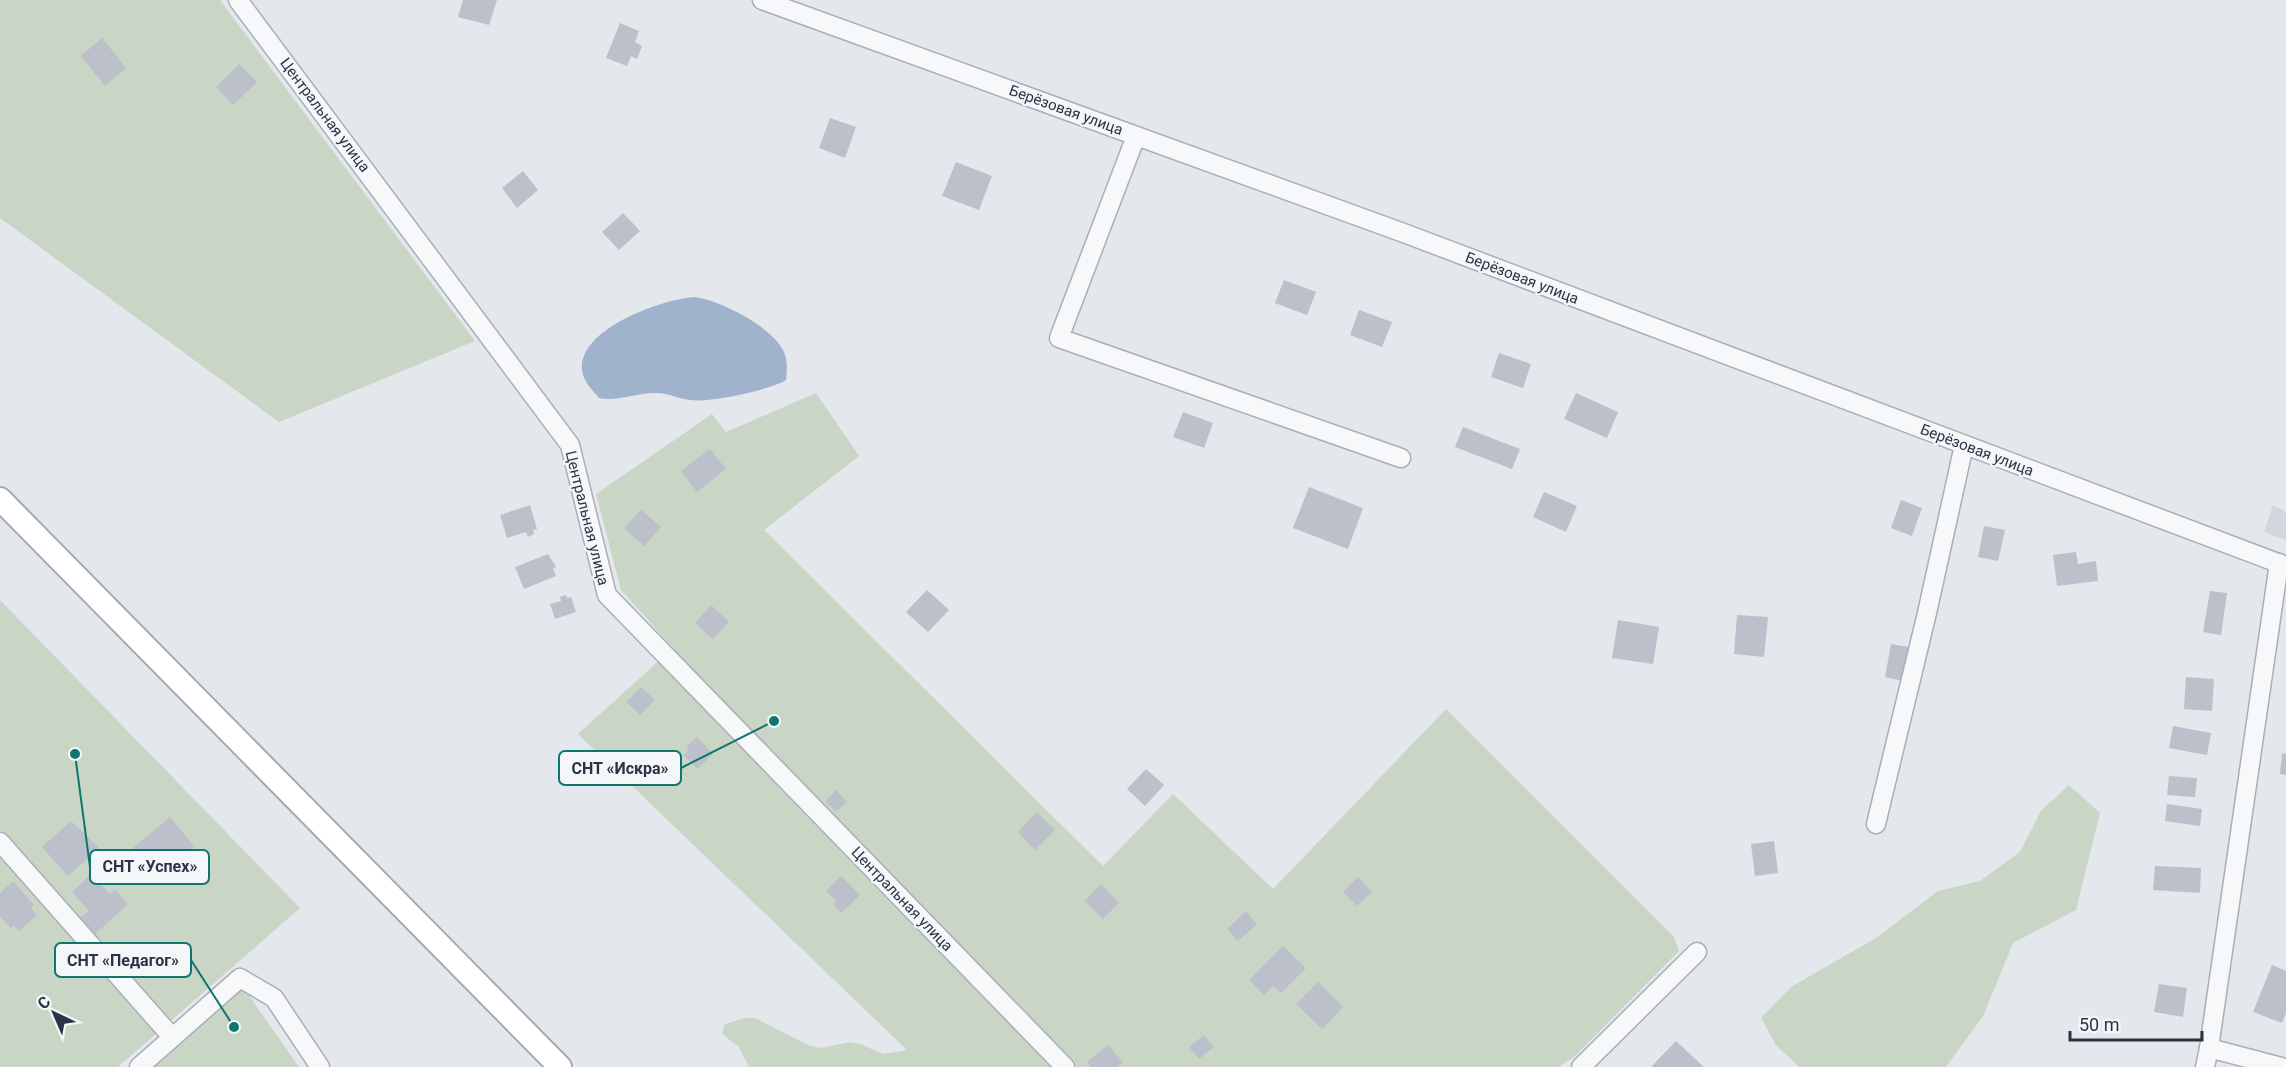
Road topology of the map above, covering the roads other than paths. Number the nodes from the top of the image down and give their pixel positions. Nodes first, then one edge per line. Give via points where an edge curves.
1 (238, 0) edge
2 (762, 0) edge
3 (1136, 136) junction
4 (1964, 445) junction
5 (1401, 458) dead end
6 (0, 499) edge
7 (2284, 563) edge
8 (1876, 824) dead end
9 (0, 842) edge
10 (1697, 952) dead end
11 (172, 1037) junction
12 (2209, 1048) junction
13 (138, 1067) edge
14 (320, 1067) edge
15 (561, 1067) edge
16 (1065, 1067) edge
17 (1581, 1067) edge
18 (2205, 1067) edge
19 (2280, 1067) edge

1 - 16 street, Центральная улица via 570,445 607,595
2 - 3 street, Берёзовая улица
3 - 4 street, Берёзовая улица
3 - 5 street via 1059,338
4 - 7 street, Берёзовая улица
4 - 8 street
6 - 15 main road
7 - 12 street
9 - 11 street
10 - 17 street
11 - 13 street
11 - 14 street via 240,978 274,998
12 - 18 street
12 - 19 street

